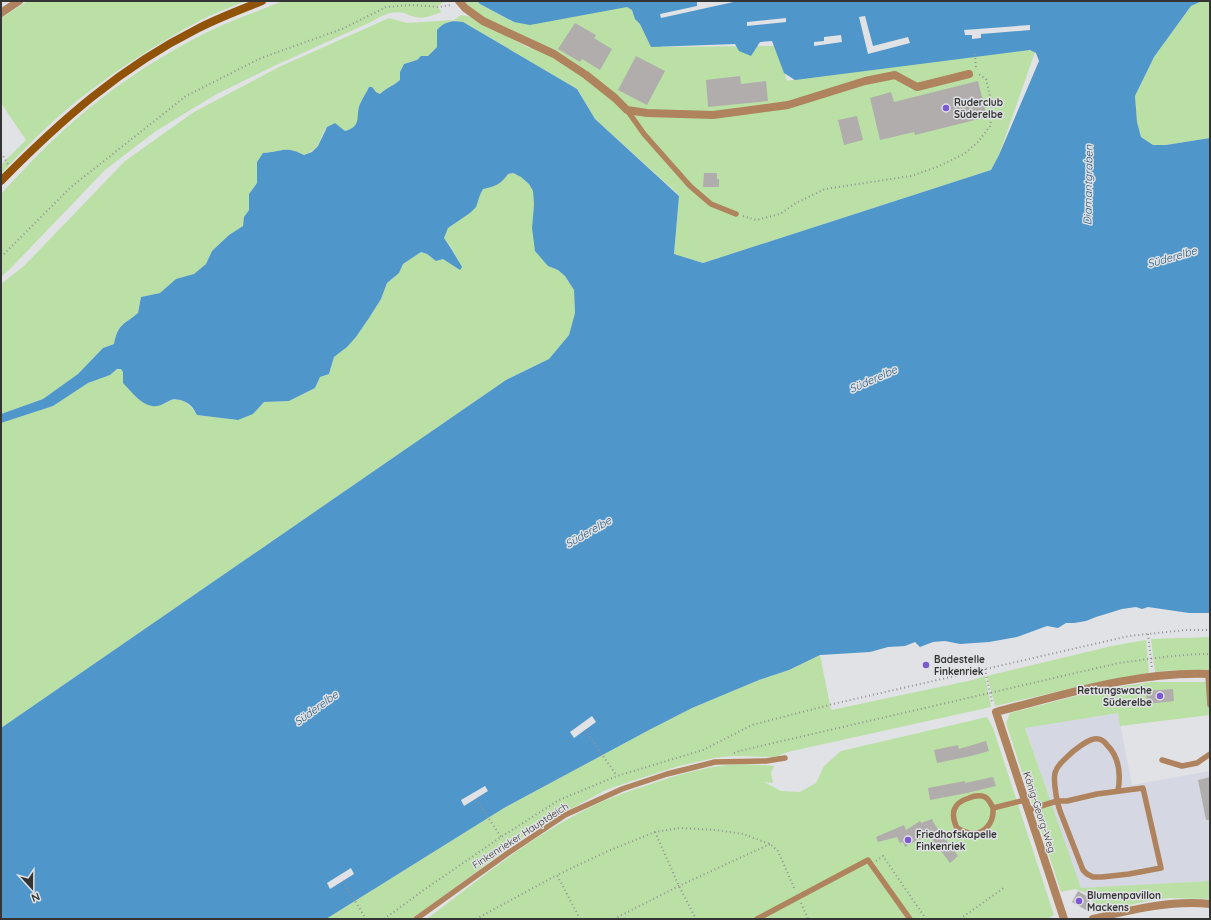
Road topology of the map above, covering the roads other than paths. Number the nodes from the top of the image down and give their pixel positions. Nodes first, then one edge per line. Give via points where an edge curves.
1 (19, 1) edge
2 (262, 1) edge
3 (460, 1) edge
4 (1, 13) edge
5 (969, 74) dead end
6 (627, 110) junction
7 (1, 181) edge
8 (736, 214) road end
9 (1209, 674) edge
10 (1210, 705) edge
11 (1210, 754) edge
12 (785, 758) dead end
13 (1162, 760) dead end
14 (1118, 791) junction
15 (1025, 800) junction
16 (1057, 801) junction
17 (993, 808) junction
18 (1028, 810) junction
19 (1210, 904) edge
20 (416, 919) edge
21 (757, 919) edge
22 (910, 919) edge
23 (1064, 919) edge
24 (1093, 919) edge

1 - 4 street
2 - 7 street via 195,29 125,72 69,116
3 - 6 street via 465,8 483,21 554,54 586,75
5 - 6 street via 917,87 895,75 866,81 788,106 713,115
6 - 8 lane via 644,134 690,186 711,204
9 - 10 lane
9 - 15 street, König-Georg-Weg via 1152,675 1127,679 994,709
11 - 13 lane via 1197,762 1182,766
12 - 20 lane, Finkenrieker Hauptdeich via 715,762 622,789 565,815
14 - 16 lane
14 - 16 lane via 1118,760 1104,741 1093,739 1058,765 1055,773
14 - 16 lane via 1143,788 1161,868 1135,874 1102,877 1087,874 1083,870
15 - 17 lane
15 - 18 street, König-Georg-Weg
16 - 18 lane
17 - 17 lane via 990,801 985,798 971,797 954,808 953,818 957,828 968,833 978,832 989,826 994,815
18 - 23 street, König-Georg-Weg
19 - 24 street via 1164,905
21 - 22 lane via 868,860

